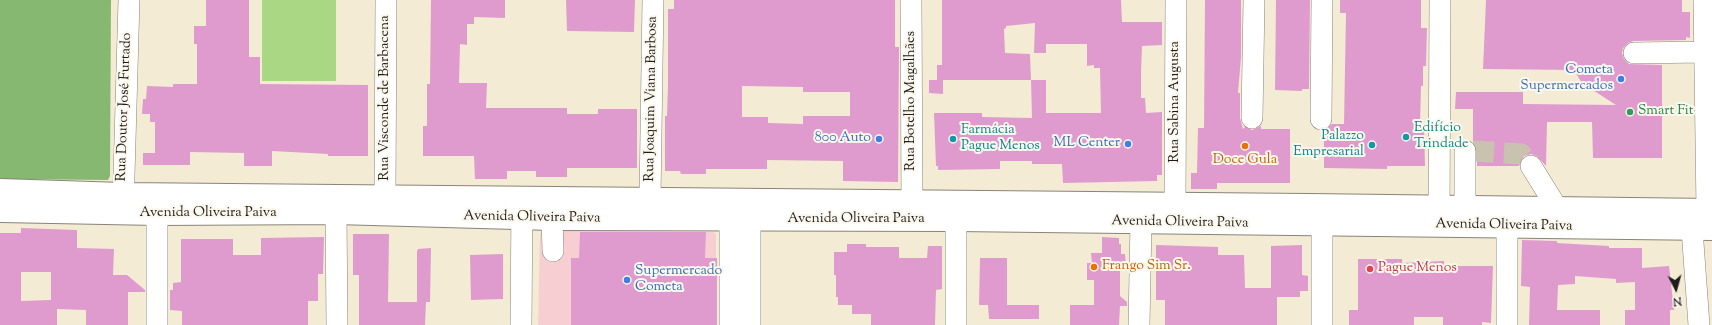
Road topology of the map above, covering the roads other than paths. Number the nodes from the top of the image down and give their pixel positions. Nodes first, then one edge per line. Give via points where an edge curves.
1 (128, 0) edge
2 (386, 0) edge
3 (654, 0) edge
4 (911, 0) edge
5 (1176, 0) edge
6 (1254, 0) edge
7 (1322, 0) edge
8 (1440, 0) edge
9 (1704, 0) edge
10 (1704, 52) junction
11 (1634, 53) dead end
12 (1252, 118) dead end
13 (1321, 119) dead end
14 (1439, 151) junction
15 (1530, 166) tunnel mouth
16 (0, 190) edge
17 (385, 195) junction
18 (650, 198) junction
19 (912, 201) junction
20 (1175, 203) junction
21 (123, 204) junction
22 (1465, 207) junction
23 (522, 208) junction
24 (1557, 208) junction
25 (0, 211) edge
26 (336, 213) junction
27 (157, 214) junction
28 (1439, 216) junction
29 (552, 219) junction
30 (740, 220) junction
31 (956, 220) junction
32 (1706, 220) edge
33 (1141, 222) junction
34 (1322, 224) junction
35 (1507, 226) junction
36 (553, 251) dead end
37 (156, 325) edge
38 (337, 325) edge
39 (522, 325) edge
40 (730, 325) edge
41 (750, 325) edge
42 (956, 325) edge
43 (1139, 325) edge
44 (1322, 325) edge
45 (1507, 325) edge
46 (1699, 325) edge

1 - 21 street, Rua Doutor José Furtado
2 - 17 street, Rua Visconde de Barbacena
3 - 18 street, Rua Joaquim Viana Barbosa
4 - 19 street, Rua Botelho Magalhães
5 - 20 street, Rua Sabina Augusta
6 - 12 street
7 - 13 street
8 - 14 street
9 - 10 street
10 - 11 street
10 - 32 street
14 - 22 street via 1469,151
14 - 28 street
15 - 24 street
16 - 21 main road, Avenida Oliveira Paiva
17 - 21 main road, Avenida Oliveira Paiva
17 - 23 main road, Avenida Oliveira Paiva
18 - 19 main road, Avenida Oliveira Paiva
18 - 23 main road, Avenida Oliveira Paiva
19 - 20 main road, Avenida Oliveira Paiva
20 - 28 main road, Avenida Oliveira Paiva
21 - 25 main road, Avenida Oliveira Paiva
21 - 27 main road, Avenida Oliveira Paiva
22 - 24 main road, Avenida Oliveira Paiva
22 - 28 main road, Avenida Oliveira Paiva
23 - 26 main road, Avenida Oliveira Paiva
23 - 29 main road, Avenida Oliveira Paiva
23 - 39 street
24 - 32 main road, Avenida Oliveira Paiva
26 - 27 main road, Avenida Oliveira Paiva
26 - 38 street
27 - 37 street
28 - 34 main road, Avenida Oliveira Paiva
28 - 35 main road, Avenida Oliveira Paiva
29 - 30 main road, Avenida Oliveira Paiva
29 - 36 street
30 - 31 main road, Avenida Oliveira Paiva
30 - 40 street
30 - 41 street
31 - 33 main road, Avenida Oliveira Paiva
31 - 42 street
32 - 35 main road, Avenida Oliveira Paiva
32 - 46 street
33 - 34 main road, Avenida Oliveira Paiva
33 - 43 street
34 - 44 street
35 - 45 street

